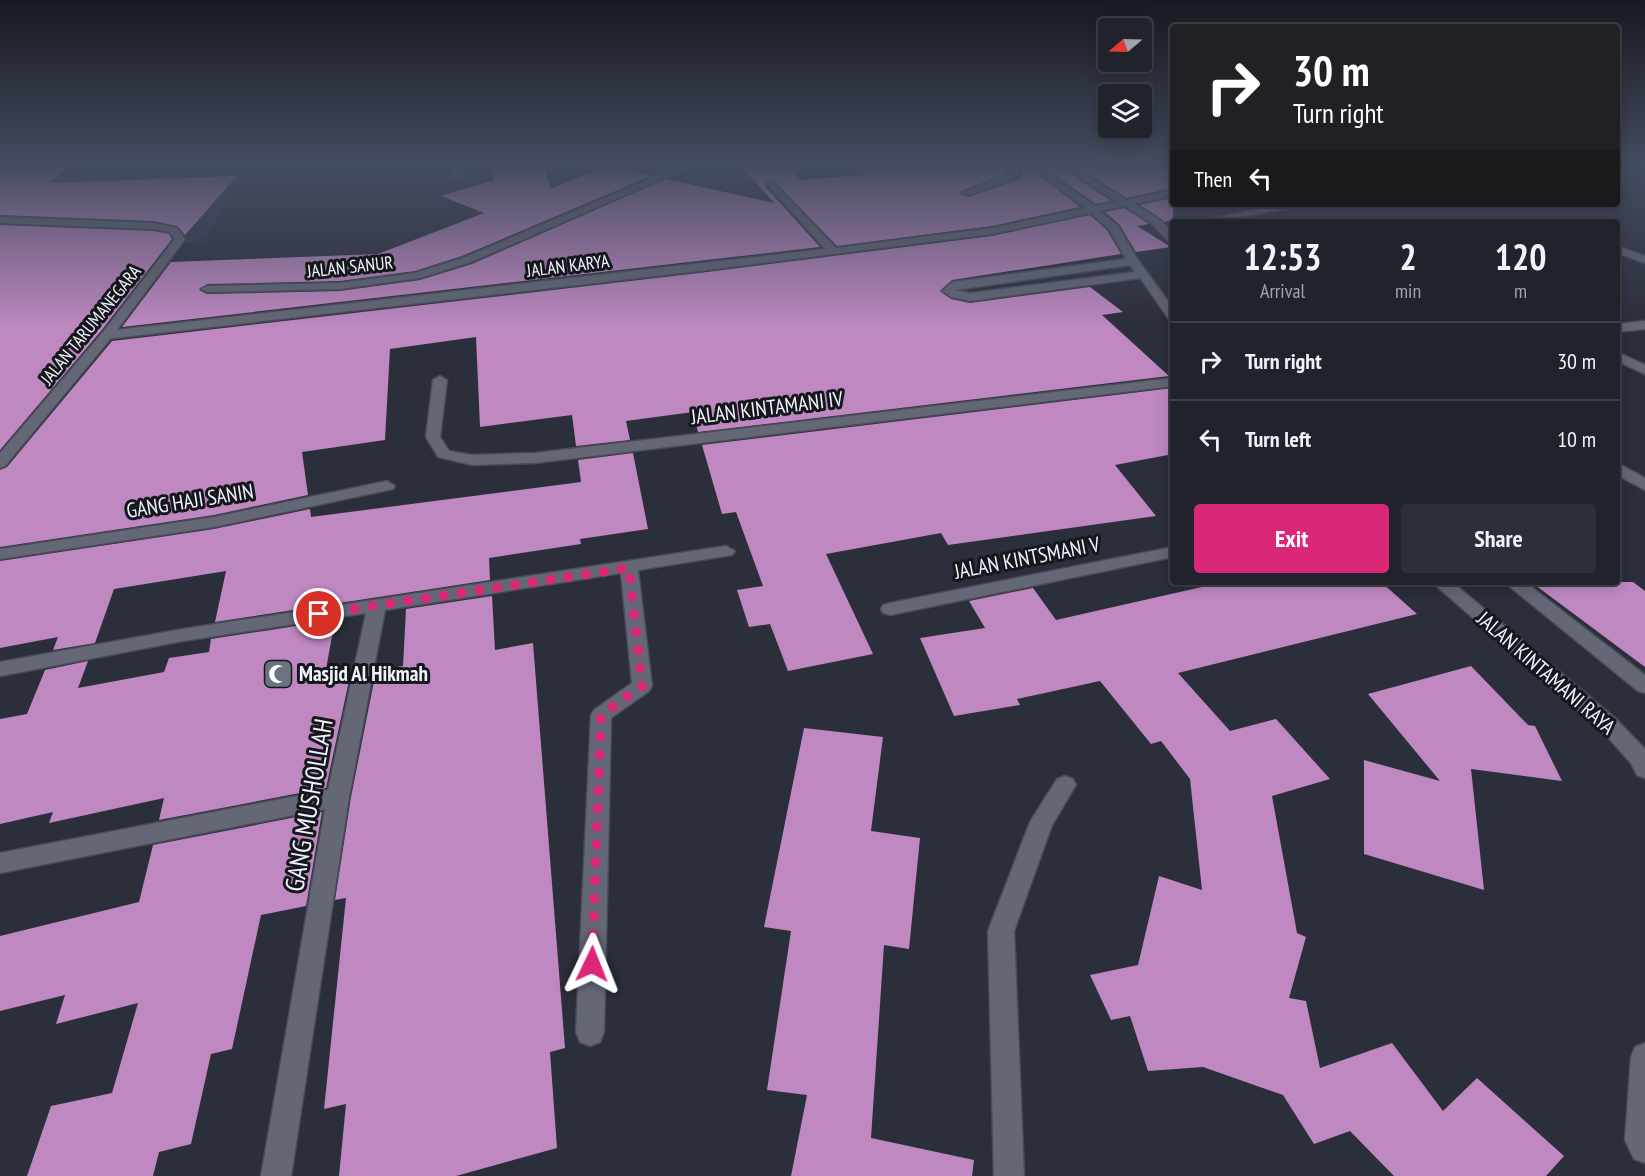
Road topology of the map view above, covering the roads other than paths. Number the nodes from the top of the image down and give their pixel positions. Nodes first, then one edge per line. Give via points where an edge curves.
1 (0, 220) edge
2 (561, 220) edge
3 (805, 220) edge
4 (1043, 220) edge
5 (1105, 220) edge
6 (1156, 220) edge
7 (1169, 228) edge
8 (1620, 250) edge
9 (833, 251) junction
10 (1645, 260) edge
11 (1133, 261) junction
12 (1143, 274) junction
13 (207, 289) dead end
14 (1170, 312) edge
15 (1645, 326) edge
16 (1620, 328) edge
17 (106, 335) junction
18 (1620, 358) edge
19 (1645, 370) edge
20 (440, 380) dead end
21 (1170, 382) edge
22 (0, 463) edge
23 (1620, 470) edge
24 (1645, 485) edge
25 (387, 486) dead end
26 (726, 552) dead end
27 (1170, 553) edge
28 (0, 554) edge
29 (629, 568) junction
30 (1445, 585) edge
31 (1517, 585) edge
32 (376, 607) junction
33 (890, 609) dead end
34 (0, 669) edge
35 (1645, 686) edge
36 (1645, 769) edge
37 (1065, 785) dead end
38 (338, 797) junction
39 (0, 863) edge
40 (590, 1032) dead end
41 (1645, 1057) edge
42 (1645, 1148) edge
43 (276, 1176) edge
44 (1009, 1176) edge

1 - 17 street, JALAN TARUMANEGARA via 146,225 167,228 180,236 164,263
2 - 13 street, JALAN SANUR via 467,260 416,276 340,286
3 - 9 street
4 - 9 street, JALAN KARYA via 992,231
5 - 11 street
6 - 7 street
8 - 10 street
9 - 17 street, JALAN KARYA
11 - 12 street
11 - 12 street via 952,285 948,291 970,297
12 - 14 street
15 - 16 street
17 - 22 street, JALAN TARUMANEGARA
18 - 19 street
20 - 21 street, JALAN KINTAMANI IV via 433,437 443,454 471,460 535,458
23 - 24 street
25 - 28 street, GANG HAJI SANIN via 214,522
26 - 29 street
27 - 33 street, JALAN KINTSMANI V
29 - 32 street
29 - 40 street via 642,686 601,715
30 - 36 street, JALAN KINTAMANI RAYA via 1609,724
31 - 35 street
32 - 34 street via 183,635
32 - 38 street, GANG MUSHOLLAH
37 - 44 street via 1042,822 1001,931
38 - 39 street
38 - 43 street, GANG MUSHOLLAH
41 - 42 street via 1640,1140

